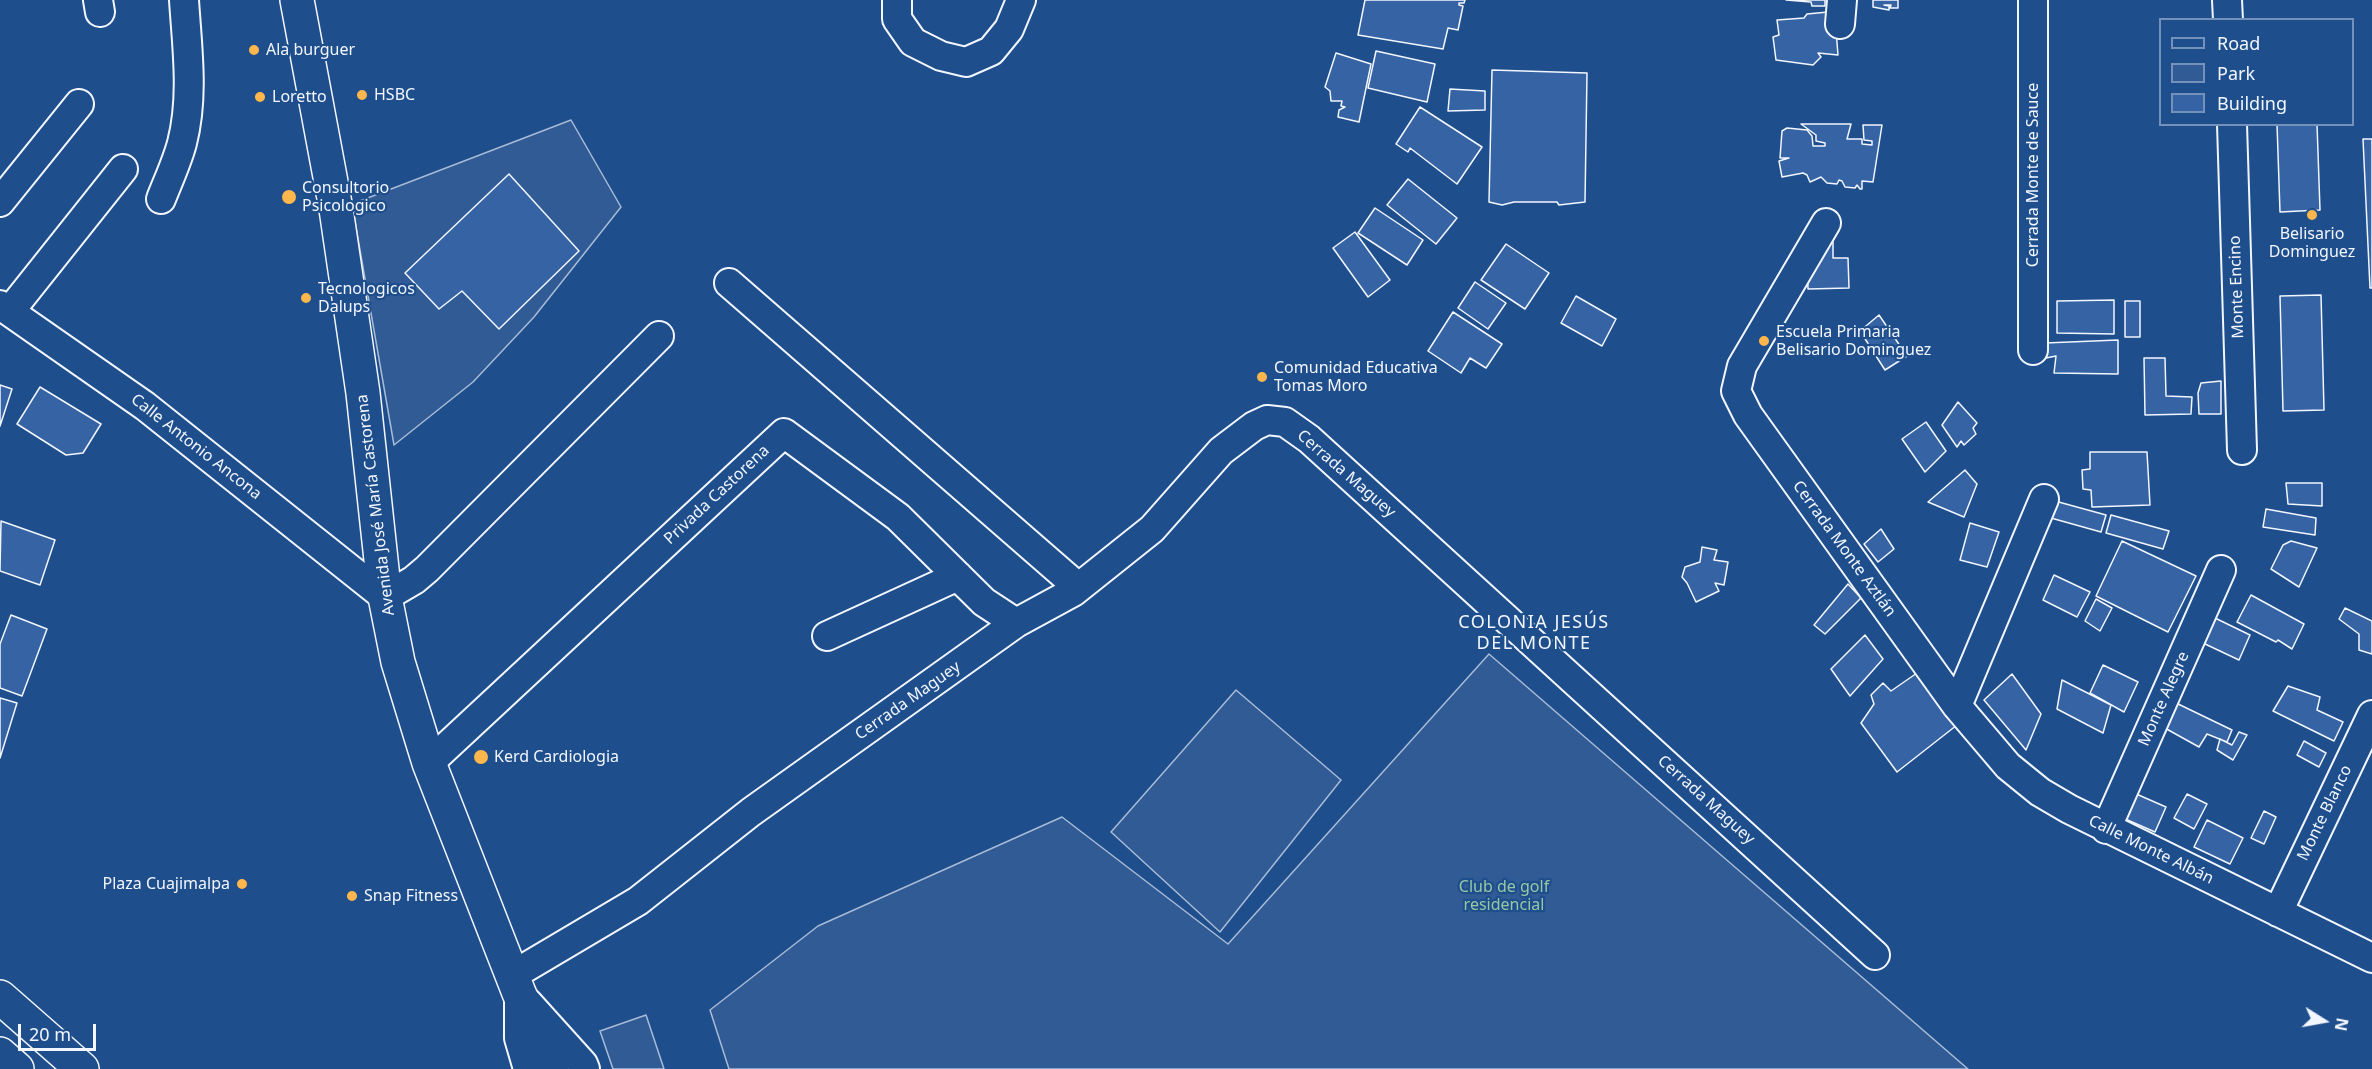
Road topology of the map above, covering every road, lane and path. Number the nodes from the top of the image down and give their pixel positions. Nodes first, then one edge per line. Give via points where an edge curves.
1 (184, 0) edge
2 (297, 0) edge
3 (897, 0) edge
4 (1021, 0) edge
5 (2033, 0) edge
6 (2227, 0) edge
7 (2228, 18) edge
8 (79, 104) dead end
9 (2232, 126) edge
10 (123, 169) dead end
11 (161, 199) dead end
12 (0, 202) edge
13 (1826, 223) dead end
14 (729, 283) dead end
15 (5, 308) edge
16 (659, 336) dead end
17 (2033, 350) dead end
18 (2242, 450) dead end
19 (2044, 499) dead end
20 (2221, 570) dead end
21 (958, 576) junction
22 (1078, 587) junction
23 (384, 597) junction
24 (1016, 623) junction
25 (827, 636) dead end
26 (1957, 706) junction
27 (2372, 715) edge
28 (429, 763) junction
29 (2106, 829) junction
30 (2278, 912) junction
31 (1875, 955) dead end
32 (2372, 958) edge
33 (516, 984) junction
34 (0, 998) edge
35 (0, 1054) edge
36 (17, 1069) edge
37 (82, 1069) edge
38 (528, 1069) edge
39 (552, 1069) edge
40 (585, 1069) edge

1 - 11 street via 188,109 182,143
2 - 23 main road, Avenida José María Castorena via 336,209 363,393
3 - 4 street via 897,19 913,42 941,56 966,62 991,51 1010,29
5 - 17 street, Cerrada Monte de Sauce
6 - 7 street
8 - 12 street
9 - 18 street, Monte Encino
10 - 15 street
13 - 26 street, Cerrada Monte Aztlán via 1743,366 1736,391 1748,415
14 - 22 street
15 - 23 street, Calle Antonio Ancona via 146,406
16 - 23 street via 428,569
19 - 26 street
20 - 29 street, Monte Alegre
21 - 24 street, Privada Castorena via 984,602
21 - 25 street
21 - 28 street, Privada Castorena via 898,517 784,433
22 - 24 street, Cerrada Maguey
22 - 31 street, Cerrada Maguey via 1152,529 1221,451 1267,420 1285,422 1309,438
23 - 28 main road, Avenida José María Castorena via 398,662
24 - 33 street, Cerrada Maguey via 751,812 638,901
26 - 29 street, Calle Monte Albán via 2008,766 2040,792
27 - 30 street, Monte Blanco
28 - 33 main road, Avenida José María Castorena
29 - 30 street, Calle Monte Albán
30 - 32 street, Calle Monte Albán
33 - 38 street, Avenida José María Castorena via 519,1038
33 - 39 main road, Avenida José María Castorena
33 - 40 street, Avenida José María Castorena
34 - 37 main road
35 - 36 main road

